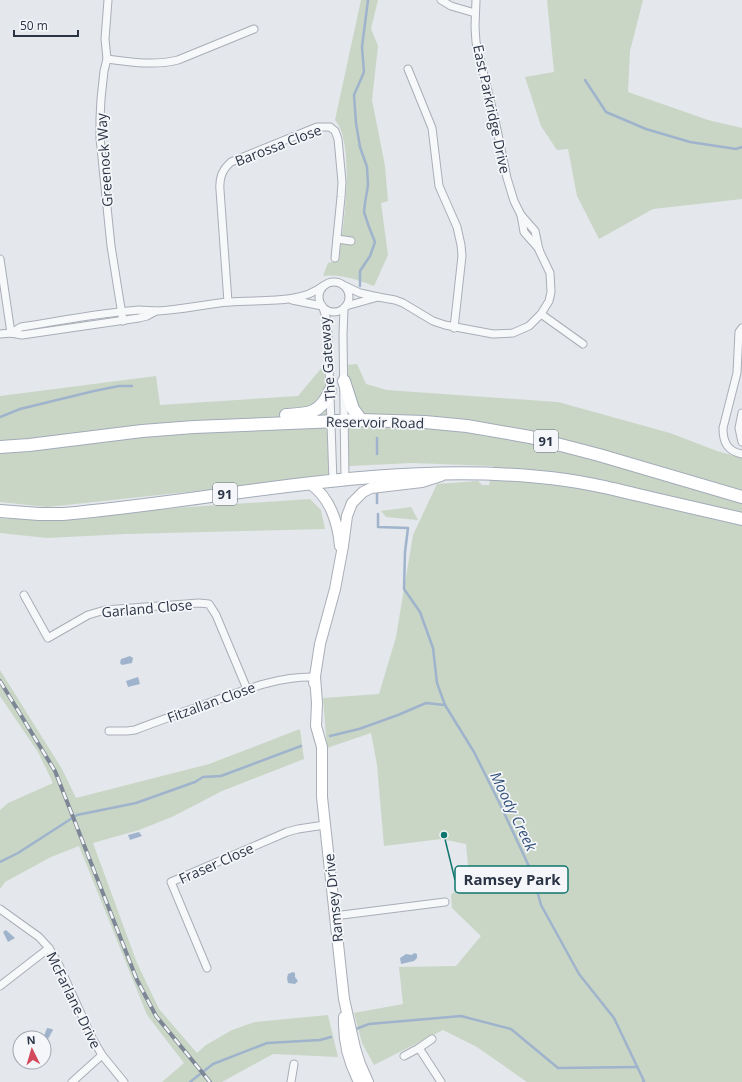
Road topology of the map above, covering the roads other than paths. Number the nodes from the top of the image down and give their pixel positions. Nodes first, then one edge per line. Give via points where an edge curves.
1 (108, 0) edge
2 (441, 0) edge
3 (476, 0) edge
4 (475, 13) junction
5 (254, 29) dead end
6 (107, 60) junction
7 (408, 69) dead end
8 (521, 215) junction
9 (337, 239) junction
10 (351, 241) dead end
11 (539, 250) junction
12 (335, 258) dead end
13 (0, 259) edge
14 (323, 286) junction
15 (344, 286) junction
16 (378, 297) junction
17 (286, 299) junction
18 (228, 302) junction
19 (323, 307) junction
20 (345, 307) junction
21 (156, 311) junction
22 (122, 312) junction
23 (541, 314) junction
24 (123, 321) junction
25 (454, 328) junction
26 (742, 328) edge
27 (11, 333) junction
28 (0, 334) edge
29 (583, 344) dead end
30 (344, 381) junction
31 (330, 391) junction
32 (742, 413) edge
33 (361, 420) junction
34 (331, 421) junction
35 (344, 421) junction
36 (194, 427) junction
37 (742, 442) edge
38 (0, 447) edge
39 (742, 454) edge
40 (451, 473) junction
41 (679, 478) junction
42 (339, 481) junction
43 (310, 484) junction
44 (742, 490) edge
45 (742, 497) edge
46 (0, 511) edge
47 (742, 519) edge
48 (340, 560) junction
49 (24, 595) dead end
50 (315, 677) junction
51 (246, 689) junction
52 (109, 731) dead end
53 (325, 825) junction
54 (445, 902) dead end
55 (0, 909) edge
56 (334, 916) junction
57 (48, 948) junction
58 (207, 968) dead end
59 (0, 986) edge
60 (344, 999) junction
61 (432, 1038) dead end
62 (419, 1048) junction
63 (102, 1056) junction
64 (404, 1056) dead end
65 (294, 1064) dead end
66 (72, 1082) edge
67 (124, 1082) edge
68 (291, 1082) edge
69 (359, 1082) edge
70 (368, 1082) edge
71 (441, 1082) edge

1 - 6 street, Greenock Way via 105,39
2 - 4 street via 451,6
3 - 4 street, East Parkridge Drive
4 - 8 street, East Parkridge Drive via 476,42 507,178
5 - 6 street via 169,63
6 - 22 street, Greenock Way via 101,99 100,138 111,246
7 - 25 street via 432,128 439,186 460,236 462,256
8 - 11 street, East Parkridge Drive via 535,231
8 - 11 street, East Parkridge Drive via 524,232
9 - 10 street
9 - 12 street, Barossa Close
9 - 18 street, Barossa Close via 342,182 338,139 330,127 317,127 231,162 221,173 219,181
11 - 23 street, East Parkridge Drive via 550,273 551,282 549,301
13 - 27 street
14 - 15 street via 336,282
14 - 17 street via 310,294
14 - 19 street via 319,293
15 - 16 street, East Parkridge Drive
15 - 20 street via 349,294
16 - 20 street, East Parkridge Drive
16 - 25 street, East Parkridge Drive via 403,303 433,321
17 - 18 street
17 - 19 street
18 - 21 street
19 - 20 street via 336,312
19 - 31 street, The Gateway via 327,320
20 - 30 street, The Gateway
21 - 22 street
21 - 24 street via 147,316
22 - 24 street, Greenock Way
22 - 27 street via 21,327
23 - 25 street, East Parkridge Drive via 522,330 504,334
23 - 29 street
24 - 27 street via 22,335
26 - 39 street via 723,436 730,449
27 - 28 street
30 - 33 main road via 353,409
30 - 35 street, The Gateway
31 - 34 street, The Gateway
31 - 36 main road via 326,402 310,413 224,418
32 - 37 street via 739,428
33 - 35 main road, Reservoir Road / 91
33 - 41 main road, Reservoir Road / 91 via 446,424 497,430 600,455
34 - 35 main road, Reservoir Road / 91
34 - 36 main road, Reservoir Road / 91
34 - 42 street, The Gateway
35 - 42 street, The Gateway
36 - 38 main road, Reservoir Road / 91
40 - 42 main road, 91
40 - 47 main road, 91 via 565,480
40 - 48 main road, Ramsey Drive via 422,482 371,488 356,498 349,509
41 - 44 main road
41 - 45 main road, Reservoir Road / 91
42 - 43 main road, 91
43 - 46 main road, 91 via 63,514
43 - 48 main road, Ramsey Drive via 318,488 328,502 339,539
48 - 50 main road, Ramsey Drive via 320,644
49 - 51 street, Garland Close via 48,638 88,615 105,610 209,604 216,615
50 - 51 street, Fitzallan Close via 285,678
50 - 53 main road, Ramsey Drive via 316,726 322,747
51 - 52 street, Fitzallan Close via 135,730
53 - 56 main road, Ramsey Drive
53 - 58 street, Fraser Close via 288,832 172,882
54 - 56 street
55 - 57 street, McFarlane Drive via 38,937
56 - 60 main road, Ramsey Drive
57 - 59 street
57 - 63 street, McFarlane Drive via 58,963
60 - 69 main road, Ramsey Drive via 346,1049
60 - 70 main road, Ramsey Drive via 355,1048
61 - 62 street
62 - 64 street
62 - 71 street
63 - 66 street
63 - 67 street, McFarlane Drive
65 - 68 street

